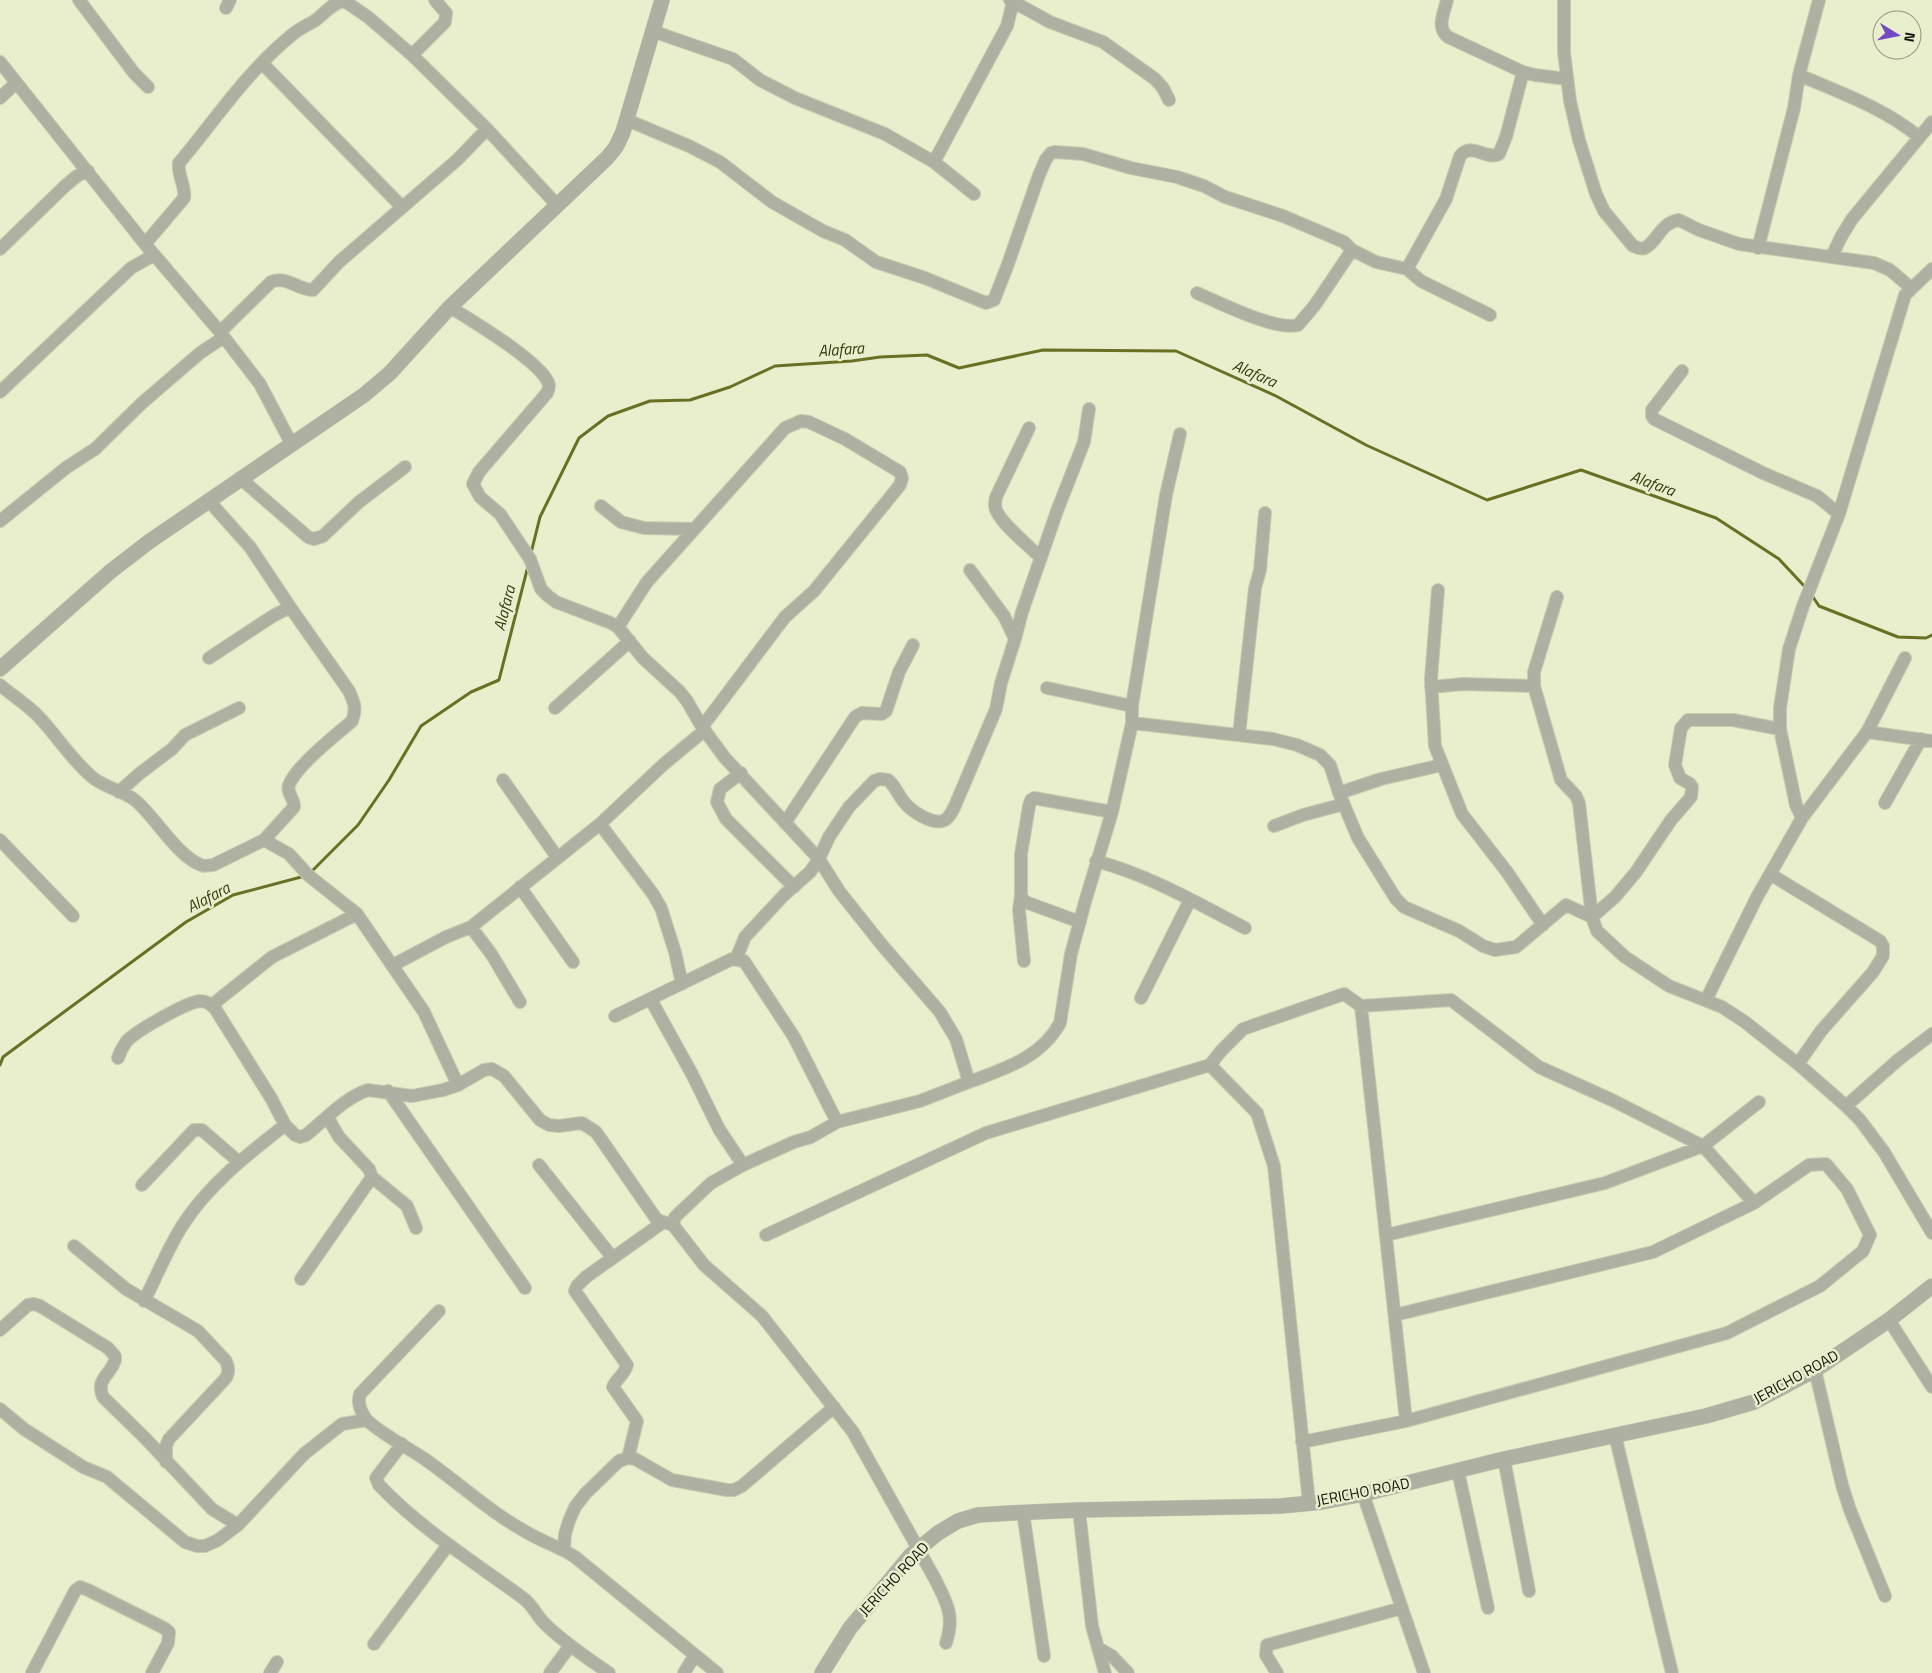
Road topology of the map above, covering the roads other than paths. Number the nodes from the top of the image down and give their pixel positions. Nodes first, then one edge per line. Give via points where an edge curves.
1 (79, 0) edge
2 (435, 0) edge
3 (662, 0) edge
4 (1447, 0) edge
5 (1564, 0) edge
6 (1818, 0) edge
7 (343, 1) edge
8 (1011, 1) edge
9 (652, 31) junction
10 (412, 55) junction
11 (0, 62) edge
12 (263, 64) junction
13 (1523, 72) junction
14 (1799, 75) junction
15 (1567, 79) junction
16 (16, 83) junction
17 (148, 87) dead end
18 (0, 98) edge
19 (1169, 100) dead end
20 (626, 120) junction
21 (1932, 122) edge
22 (487, 129) junction
23 (1919, 137) junction
24 (934, 162) junction
25 (88, 171) junction
26 (974, 194) dead end
27 (557, 205) junction
28 (402, 207) junction
29 (145, 244) junction
30 (1758, 248) junction
31 (0, 249) edge
32 (1352, 250) junction
33 (154, 255) junction
34 (1832, 256) junction
35 (1407, 269) junction
36 (1932, 269) edge
37 (1911, 288) junction
38 (1197, 293) dead end
39 (450, 307) junction
40 (1490, 315) dead end
41 (222, 335) junction
42 (1682, 370) dead end
43 (0, 392) edge
44 (1089, 409) dead end
45 (1029, 428) dead end
46 (1180, 434) dead end
47 (291, 443) junction
48 (405, 466) dead end
49 (240, 478) junction
50 (208, 500) junction
51 (601, 506) dead end
52 (1265, 514) dead end
53 (1839, 514) junction
54 (0, 521) edge
55 (693, 529) junction
56 (1041, 558) junction
57 (970, 570) dead end
58 (1438, 590) dead end
59 (1557, 597) dead end
60 (290, 607) junction
61 (618, 627) junction
62 (1015, 639) junction
63 (630, 641) junction
64 (913, 644) dead end
65 (209, 658) dead end
66 (1905, 658) dead end
67 (0, 668) edge
68 (0, 685) edge
69 (1534, 686) junction
70 (1431, 687) junction
71 (1047, 688) dead end
72 (1132, 706) junction
73 (239, 708) dead end
74 (555, 708) dead end
75 (1132, 723) junction
76 (703, 728) junction
77 (1780, 729) junction
78 (1867, 732) junction
79 (1239, 735) junction
80 (1926, 740) edge
81 (1442, 765) junction
82 (740, 772) junction
83 (503, 780) dead end
84 (119, 792) junction
85 (1342, 799) junction
86 (1885, 802) dead end
87 (1112, 812) junction
88 (1802, 818) junction
89 (600, 824) junction
90 (785, 824) junction
91 (1274, 826) dead end
92 (0, 840) edge
93 (264, 840) junction
94 (557, 857) junction
95 (819, 859) junction
96 (1096, 861) junction
97 (1770, 874) junction
98 (520, 887) junction
99 (794, 887) junction
100 (1021, 895) junction
101 (1190, 900) junction
102 (357, 914) junction
103 (73, 916) dead end
104 (1592, 917) junction
105 (1080, 922) junction
106 (1543, 925) junction
107 (471, 927) junction
108 (1245, 928) dead end
109 (736, 959) junction
110 (1024, 961) dead end
111 (573, 962) dead end
112 (393, 965) junction
113 (682, 984) junction
114 (1141, 998) dead end
115 (652, 1000) junction
116 (1706, 1000) junction
117 (520, 1002) dead end
118 (212, 1005) junction
119 (1362, 1006) junction
120 (615, 1016) dead end
121 (1932, 1034) edge
122 (118, 1058) dead end
123 (1798, 1064) junction
124 (1210, 1065) junction
125 (969, 1082) junction
126 (458, 1085) junction
127 (388, 1091) junction
128 (1759, 1102) dead end
129 (1846, 1106) junction
130 (328, 1118) junction
131 (837, 1122) junction
132 (285, 1125) junction
133 (1703, 1146) junction
134 (239, 1162) junction
135 (539, 1164) dead end
136 (743, 1165) junction
137 (372, 1177) junction
138 (142, 1185) dead end
139 (1754, 1202) junction
140 (667, 1224) junction
141 (416, 1228) dead end
142 (1932, 1233) edge
143 (766, 1235) dead end
144 (1386, 1235) junction
145 (74, 1246) dead end
146 (612, 1257) junction
147 (301, 1279) dead end
148 (1932, 1286) edge
149 (525, 1288) dead end
150 (144, 1301) junction
151 (439, 1311) dead end
152 (1395, 1316) junction
153 (1888, 1320) junction
154 (0, 1330) edge
155 (1815, 1370) junction
156 (1932, 1387) edge
157 (834, 1407) junction
158 (0, 1410) edge
159 (367, 1420) junction
160 (1406, 1421) junction
161 (1615, 1435) junction
162 (1302, 1442) junction
163 (402, 1444) junction
164 (628, 1458) junction
165 (1504, 1459) junction
166 (166, 1462) junction
167 (1458, 1471) junction
168 (1363, 1494) junction
169 (1309, 1503) junction
170 (1079, 1510) junction
171 (1023, 1512) junction
172 (238, 1525) junction
173 (448, 1545) junction
174 (564, 1550) junction
175 (918, 1550) junction
176 (1528, 1591) dead end
177 (1885, 1596) dead end
178 (1402, 1608) junction
179 (1488, 1608) dead end
180 (946, 1643) dead end
181 (374, 1644) dead end
182 (570, 1646) junction
183 (1098, 1648) junction
184 (695, 1655) junction
185 (1044, 1656) dead end
186 (277, 1662) dead end
187 (32, 1673) edge
188 (152, 1673) edge
189 (270, 1673) edge
190 (550, 1673) edge
191 (609, 1673) edge
192 (684, 1673) edge
193 (717, 1673) edge
194 (822, 1673) edge
195 (1105, 1673) edge
196 (1128, 1673) edge
197 (1277, 1673) edge
198 (1424, 1673) edge
199 (1672, 1673) edge

1 - 17 street
2 - 10 street via 446,13 445,22
3 - 9 street
4 - 13 street via 1442,32
5 - 15 street
6 - 14 street
7 - 10 street via 368,17
7 - 12 street via 295,32
8 - 19 street via 1050,22 1103,42 1155,78
8 - 24 street via 1007,26
9 - 20 street
9 - 24 street via 733,60 760,80 795,98 885,134
10 - 22 street
11 - 16 street
12 - 28 street
12 - 29 street via 232,95 180,163 184,198
13 - 15 street
13 - 35 street via 1499,154 1492,156 1470,149 1463,152 1446,199
14 - 23 street via 1852,96 1900,121
14 - 30 street via 1794,108
15 - 30 street via 1579,140 1596,194 1604,211 1633,246 1645,248 1668,224 1679,220 1699,230
16 - 18 street
16 - 25 street
20 - 27 street via 616,147
20 - 32 street via 720,162 772,202 845,240 876,262 986,303 994,300 1039,175 1046,159 1055,152 1083,154 1177,177 1328,234
21 - 23 street
22 - 27 street
22 - 28 street via 457,160
23 - 34 street via 1852,220
24 - 26 street
25 - 29 street
25 - 31 street via 65,186
27 - 39 street
28 - 41 street via 339,262 313,290 277,279
29 - 33 street
30 - 34 street
32 - 35 street via 1376,262
32 - 38 street via 1298,325 1286,326 1256,318
33 - 41 street
33 - 43 street via 131,268
34 - 37 street via 1874,263 1890,270
35 - 40 street via 1421,281
36 - 37 street
37 - 53 street via 1906,295
39 - 47 street via 390,372 364,394
39 - 61 street via 497,337 541,371 549,383 548,393 478,472 473,484 476,491 500,514 530,559 541,589 548,596
41 - 47 street via 260,384
41 - 54 street via 149,396 95,449
42 - 53 street via 1652,410 1654,419 1817,496
44 - 56 street via 1084,442
45 - 56 street via 995,505 1003,520
46 - 72 street via 1166,495
47 - 49 street
48 - 49 street via 323,536 314,539
49 - 50 street
50 - 60 street via 250,547
50 - 67 street via 111,571
51 - 55 street via 621,522 644,528
52 - 79 street
53 - 77 street via 1789,649
55 - 61 street via 646,582
55 - 76 street via 786,428 801,421 845,439 902,475 900,485 814,591 785,617
56 - 62 street
57 - 62 street via 1004,616
58 - 70 street
59 - 69 street via 1534,672
60 - 65 street
60 - 93 street via 350,691 356,705 352,721 295,775 288,787 294,807
61 - 63 street
62 - 95 street via 996,709 949,816 937,822 922,816 905,804 892,783 880,779 869,785 849,807
63 - 74 street
63 - 76 street via 684,697
64 - 90 street via 899,672 886,711 882,714 862,713 855,717
66 - 78 street
68 - 84 street via 38,716 68,754 93,778
69 - 70 street via 1463,684
69 - 104 street via 1561,780 1579,803
70 - 81 street via 1436,746
71 - 72 street
72 - 75 street
73 - 84 street via 185,735
75 - 79 street
75 - 87 street
76 - 82 street
76 - 89 street
77 - 88 street via 1796,805
77 - 104 street via 1733,720 1684,722 1675,765 1680,778 1692,787 1691,797 1671,820 1636,872
78 - 80 street
78 - 88 street
79 - 85 street via 1273,739 1320,755 1330,765
80 - 86 street
81 - 85 street via 1381,779
81 - 106 street via 1462,814
82 - 90 street
82 - 99 street via 720,789 717,802 726,819
83 - 94 street
84 - 93 street via 137,802 182,852 201,865 213,865
85 - 91 street
85 - 106 street via 1358,838 1404,907 1495,950 1516,947
87 - 96 street
87 - 100 street via 1034,798 1030,800 1021,854
88 - 97 street
89 - 94 street
89 - 113 street via 661,908
90 - 95 street
92 - 103 street
93 - 102 street via 289,854 308,875
94 - 98 street
95 - 99 street
95 - 125 street via 839,891 882,946 940,1012 956,1039
96 - 101 street via 1148,879
96 - 105 street
97 - 116 street
97 - 123 street via 1880,941 1883,946 1883,956 1873,972 1820,1031
98 - 107 street
98 - 111 street
99 - 109 street via 745,937
100 - 105 street via 1028,903
100 - 110 street via 1019,910
101 - 108 street
101 - 114 street
102 - 112 street
102 - 118 street via 272,957
104 - 106 street via 1566,905
104 - 116 street via 1597,931 1625,958 1669,986
105 - 125 street via 1071,954 1063,1012 1055,1032 1015,1065
107 - 112 street
107 - 117 street
109 - 113 street
109 - 131 street via 744,961 794,1037
112 - 126 street via 424,1012
113 - 115 street
115 - 120 street
115 - 136 street via 719,1129
116 - 123 street via 1745,1022
118 - 122 street via 200,1001 188,1004 137,1033 127,1042
118 - 132 street
119 - 124 street via 1344,994 1243,1030
119 - 133 street via 1451,1000 1539,1067
119 - 144 street
121 - 129 street
123 - 129 street
124 - 143 street via 986,1133
124 - 162 street via 1257,1113 1274,1166
125 - 131 street via 920,1100
126 - 127 street via 412,1096
126 - 140 street via 484,1070 492,1069 504,1076 540,1120 549,1125 582,1123 589,1126 656,1220
127 - 130 street via 361,1092
127 - 149 street
128 - 133 street
129 - 142 street via 1884,1152
130 - 132 street via 300,1137
130 - 137 street via 339,1137 369,1169
131 - 136 street via 811,1137
132 - 134 street
133 - 139 street
133 - 144 street via 1605,1183
134 - 138 street via 202,1130 194,1130
134 - 150 street via 203,1198 182,1226
135 - 146 street
136 - 140 street via 711,1182
137 - 141 street via 407,1206
137 - 147 street
139 - 152 street via 1653,1252
139 - 160 street via 1809,1165 1826,1164 1847,1189 1870,1235 1864,1251 1820,1286 1727,1334
140 - 146 street
140 - 157 street via 704,1265 762,1316
144 - 152 street
145 - 150 street
146 - 164 street via 586,1277 575,1291 627,1365 613,1387 637,1421
148 - 153 street, JERICHO ROAD
150 - 166 street via 198,1331 229,1367 226,1378 169,1439
151 - 159 street via 360,1394 359,1407
152 - 160 street
153 - 155 street, JERICHO ROAD
153 - 156 street
154 - 166 street via 28,1305 34,1304 108,1348 115,1360 101,1383 103,1397
155 - 161 street, JERICHO ROAD via 1754,1402 1706,1416
155 - 177 street via 1842,1485
157 - 164 street via 734,1490 672,1480
157 - 175 street via 853,1432
158 - 172 street via 83,1467 107,1477 185,1542 205,1546
159 - 163 street
159 - 172 street via 342,1424 304,1454
160 - 162 street
161 - 165 street, JERICHO ROAD
161 - 199 street
162 - 169 street
163 - 173 street via 376,1478 417,1521
163 - 174 street via 501,1517
164 - 174 street via 619,1461 575,1507 565,1534
165 - 167 street, JERICHO ROAD
165 - 176 street
166 - 172 street via 212,1509
167 - 168 street, JERICHO ROAD
167 - 179 street
168 - 169 street, JERICHO ROAD
168 - 178 street
169 - 170 street, JERICHO ROAD
170 - 171 street, JERICHO ROAD
170 - 183 street via 1092,1626
171 - 175 street, JERICHO ROAD via 978,1515 958,1521
171 - 185 street
173 - 181 street
173 - 182 street via 526,1600 543,1622
174 - 184 street
175 - 180 street via 946,1601 951,1625
175 - 194 street, JERICHO ROAD via 850,1628
178 - 197 street via 1267,1645 1266,1655
178 - 198 street
182 - 190 street
182 - 191 street
183 - 195 street
183 - 196 street via 1112,1656
184 - 192 street
184 - 193 street
186 - 189 street
187 - 188 street via 75,1590 80,1587 169,1632 168,1642

